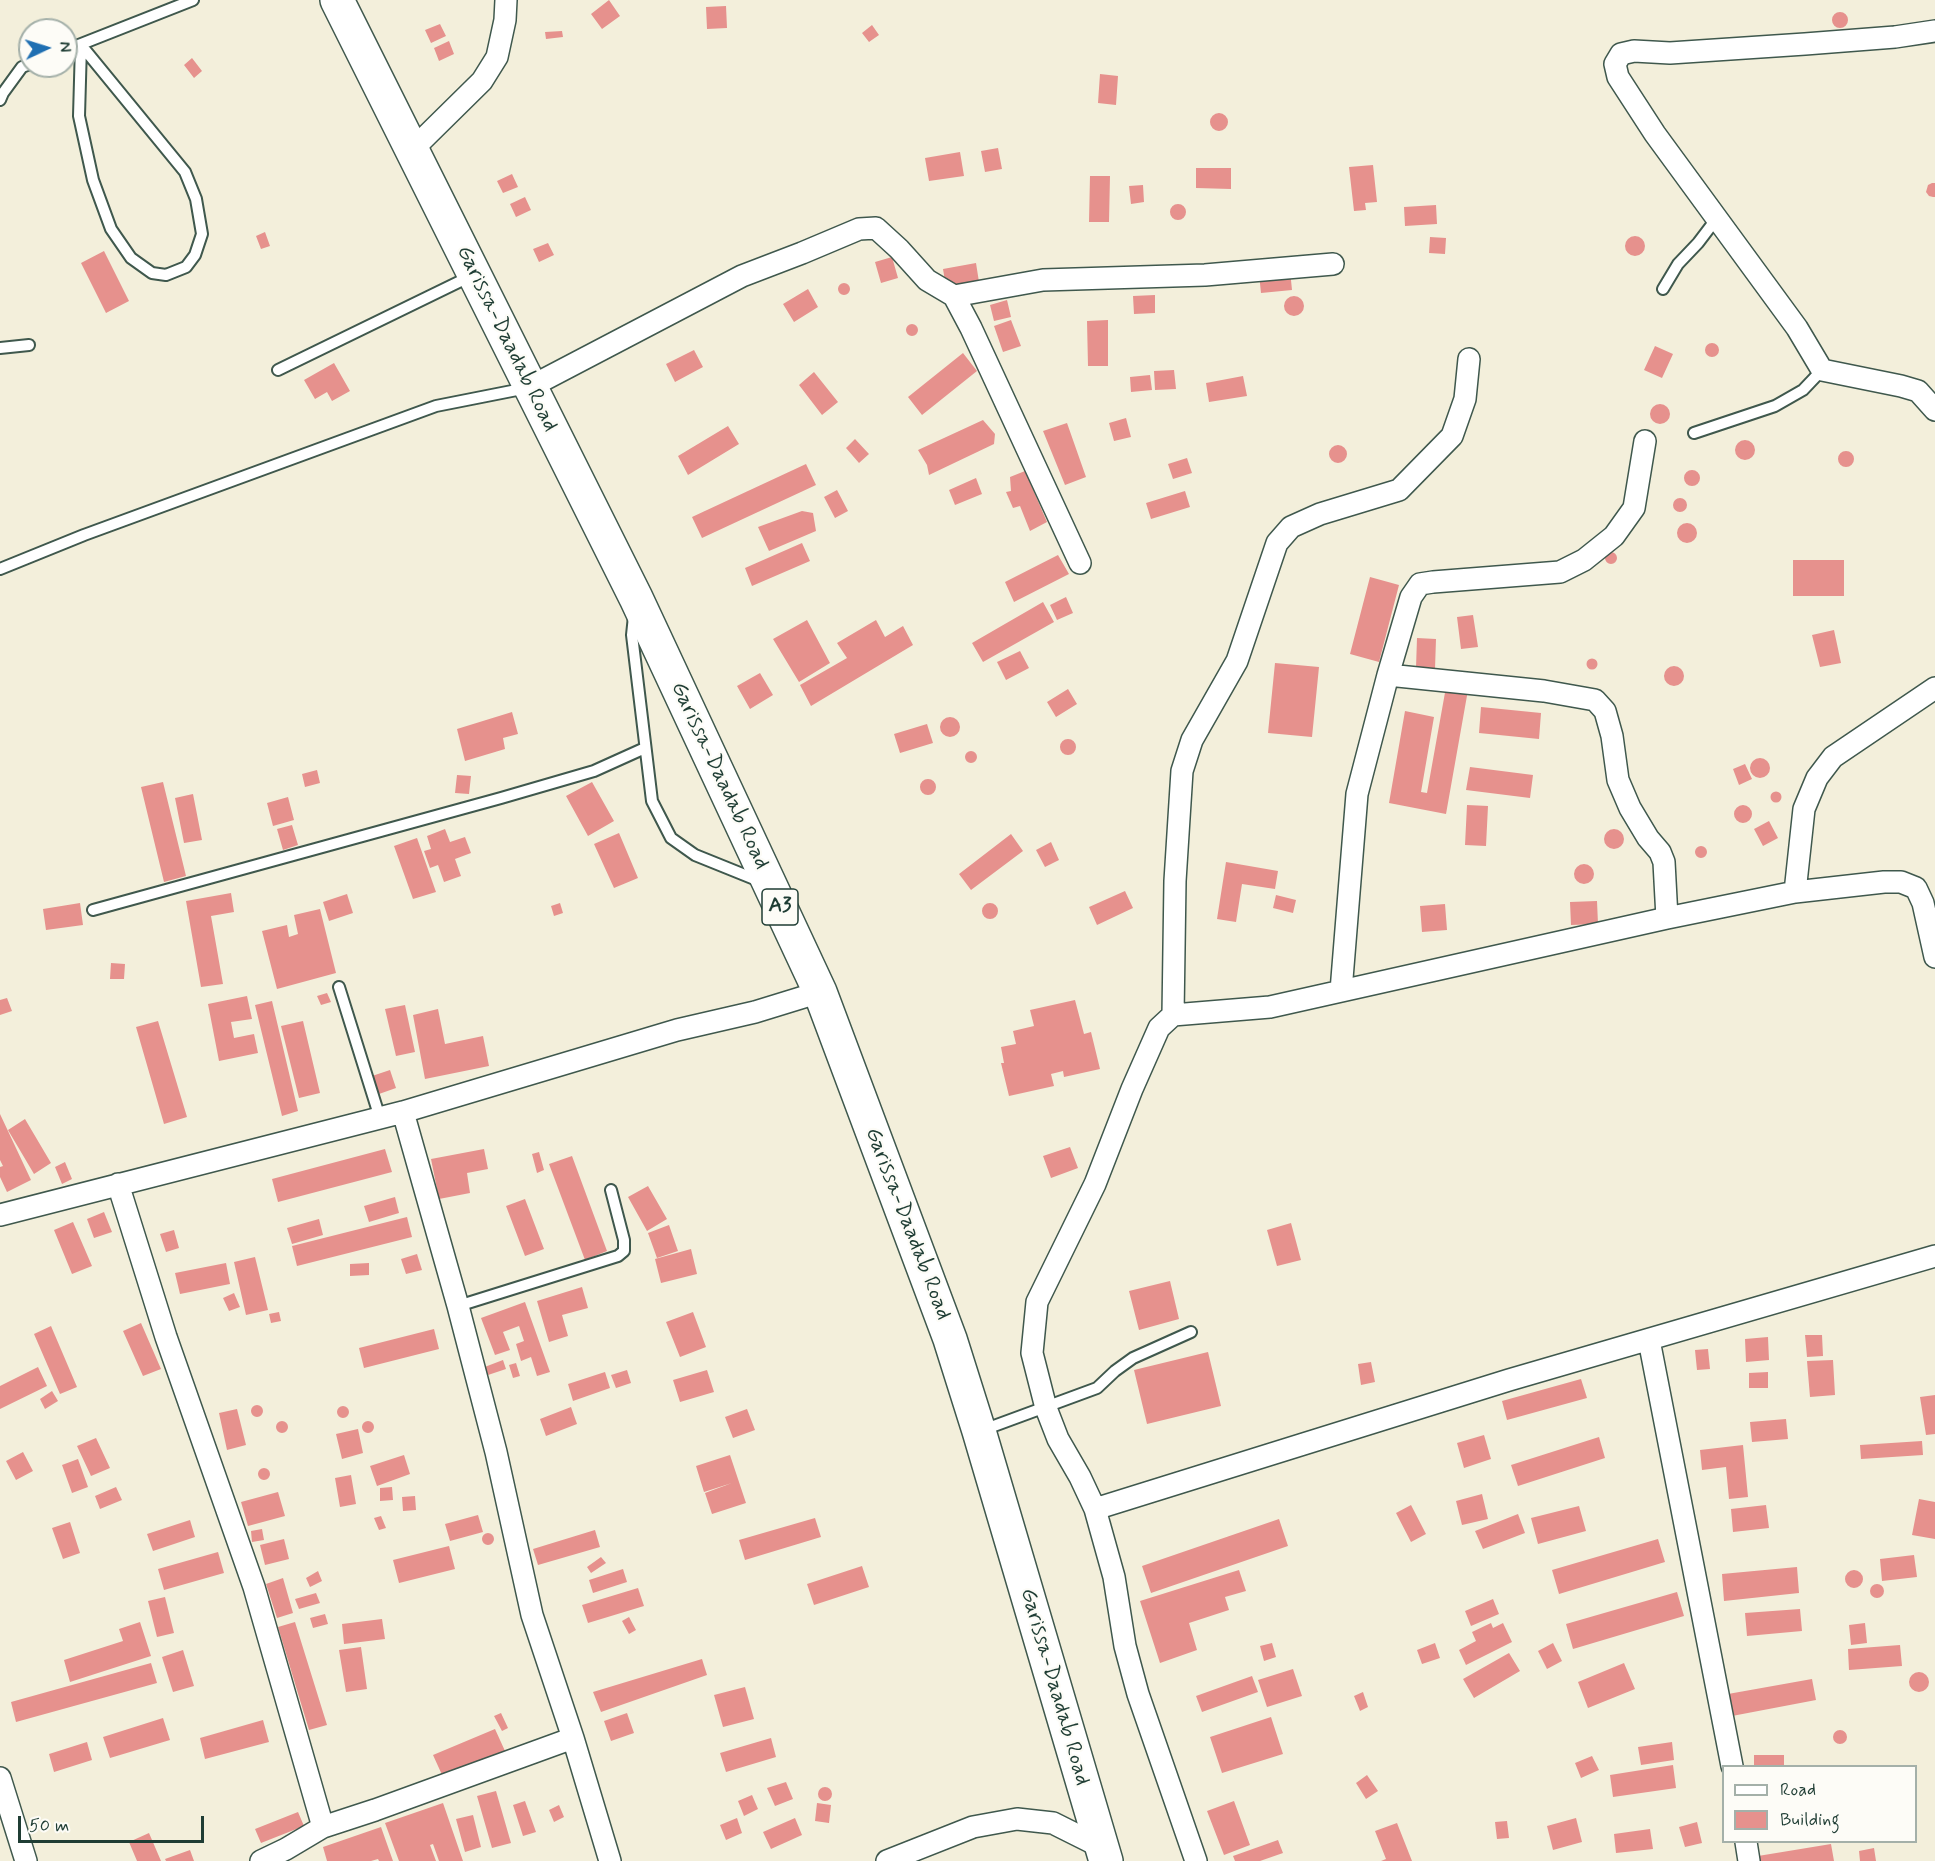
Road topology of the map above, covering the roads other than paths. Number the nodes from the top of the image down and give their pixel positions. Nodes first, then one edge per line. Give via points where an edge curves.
1 (193, 0) edge
2 (337, 0) edge
3 (506, 0) edge
4 (1935, 31) edge
5 (81, 45) junction
6 (78, 46) edge
7 (18, 72) edge
8 (0, 100) edge
9 (412, 150) junction
10 (1717, 218) junction
11 (1333, 264) dead end
12 (474, 275) junction
13 (1663, 289) dead end
14 (954, 296) junction
15 (29, 345) dead end
16 (0, 348) edge
17 (1468, 359) dead end
18 (278, 370) dead end
19 (1822, 370) junction
20 (530, 387) junction
21 (1935, 410) edge
22 (1694, 433) dead end
23 (1645, 441) dead end
24 (1080, 563) dead end
25 (0, 569) edge
26 (636, 598) junction
27 (1388, 675) junction
28 (1935, 688) edge
29 (645, 748) junction
30 (770, 885) junction
31 (1795, 892) junction
32 (93, 910) dead end
33 (1667, 918) junction
34 (1935, 957) edge
35 (339, 987) dead end
36 (1341, 991) junction
37 (820, 992) junction
38 (1173, 1015) junction
39 (403, 1112) junction
40 (380, 1118) junction
41 (118, 1184) junction
42 (611, 1190) dead end
43 (0, 1215) edge
44 (1935, 1256) edge
45 (458, 1306) junction
46 (1191, 1332) dead end
47 (1649, 1340) junction
48 (1046, 1408) junction
49 (980, 1431) junction
50 (1095, 1509) junction
51 (573, 1738) junction
52 (1732, 1765) edge
53 (0, 1778) edge
54 (323, 1827) junction
55 (1746, 1843) edge
56 (1103, 1854) edge
57 (26, 1861) edge
58 (261, 1861) edge
59 (610, 1861) edge
60 (887, 1861) edge
61 (1196, 1861) edge
62 (1749, 1861) edge

1 - 5 lane
2 - 9 highway, Garissa-Daadab Road / A3
3 - 9 street via 497,57 482,81
4 - 10 street via 1805,44 1621,54 1615,64 1618,77
5 - 5 lane via 79,116 93,180 111,229 131,258 152,273 166,275 186,267 202,234 196,199 185,172
5 - 6 lane
7 - 8 lane
9 - 12 highway, Garissa-Daadab Road / A3
10 - 13 lane via 1678,264
10 - 19 street via 1797,328
11 - 14 street via 1205,275 1043,280
12 - 18 lane
12 - 20 highway, Garissa-Daadab Road / A3
14 - 20 street via 927,280 876,228 859,229 742,276
14 - 24 street
15 - 16 lane
17 - 38 street via 1465,399 1452,436 1399,490 1291,526 1277,543 1237,661 1192,740 1182,771
19 - 21 street via 1918,392
19 - 22 lane via 1803,390 1775,406
20 - 25 lane via 436,406
20 - 26 highway, Garissa-Daadab Road / A3
23 - 27 street via 1634,508 1614,536 1584,560 1560,572 1420,584 1411,597
26 - 29 lane via 632,635
26 - 30 highway, Garissa-Daadab Road / A3
27 - 33 street via 1595,700 1605,711 1618,780 1630,808 1664,862
27 - 36 street via 1357,794
28 - 31 street via 1833,757 1817,778 1804,809
29 - 30 lane via 652,801 671,838 695,855
29 - 32 lane via 594,771
30 - 37 highway, Garissa-Daadab Road / A3
31 - 33 street
31 - 34 street via 1884,882 1901,882 1916,888
33 - 36 street
35 - 40 lane
36 - 38 street via 1270,1007
37 - 39 street via 677,1030
37 - 49 highway, Garissa-Daadab Road / A3 via 950,1339
38 - 48 street via 1159,1028 1095,1184 1037,1302 1032,1353
39 - 40 street
39 - 45 street
40 - 41 street
41 - 43 street
41 - 54 street via 166,1337 254,1587
42 - 45 lane via 624,1240 624,1251 618,1256
44 - 47 street
45 - 51 street via 532,1615
46 - 48 lane via 1133,1358 1097,1388
47 - 50 street
47 - 52 street
48 - 49 lane
48 - 50 street
49 - 56 highway, Garissa-Daadab Road / A3
50 - 61 street via 1114,1578 1137,1694
51 - 54 street
51 - 59 street
53 - 57 street
54 - 58 street
55 - 62 street
56 - 60 street via 1053,1823 1017,1819 973,1827

